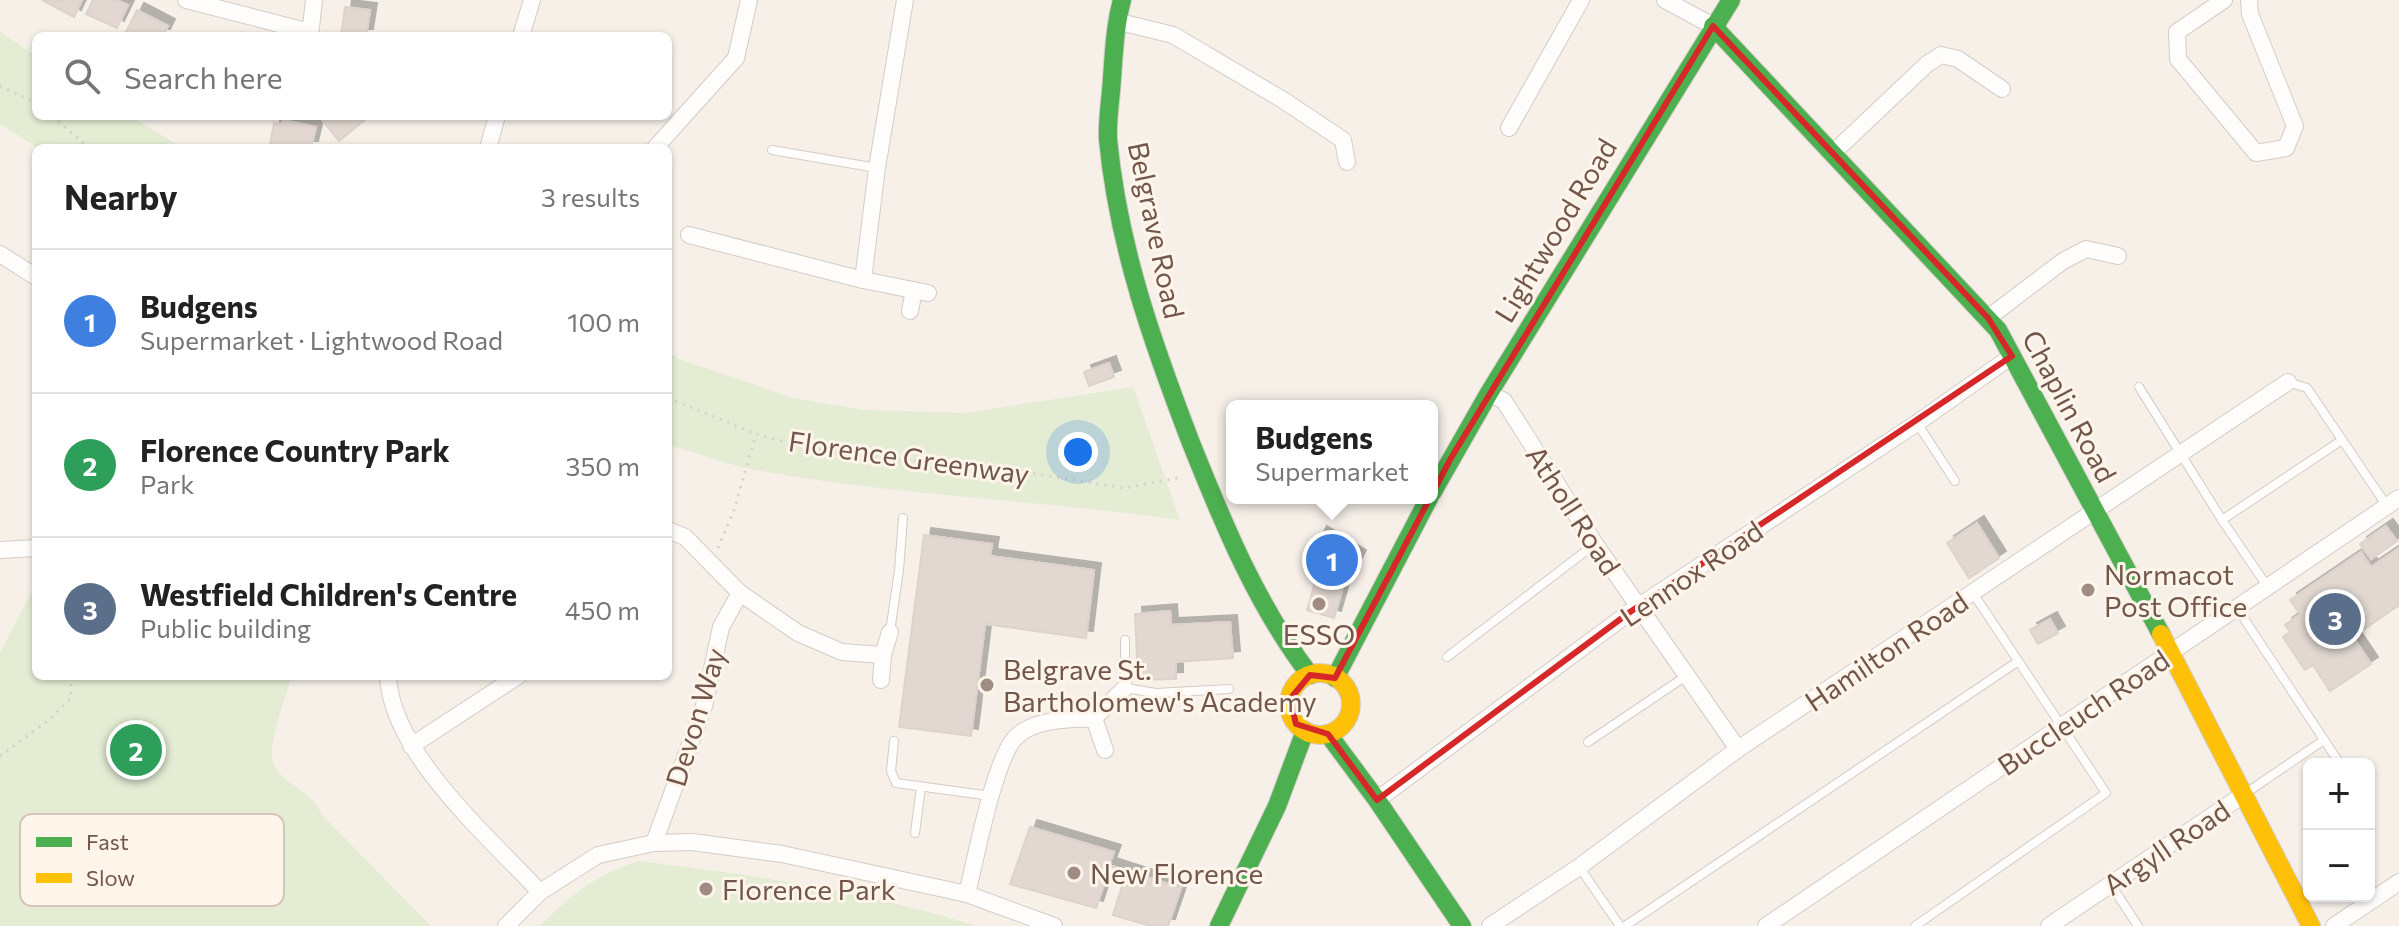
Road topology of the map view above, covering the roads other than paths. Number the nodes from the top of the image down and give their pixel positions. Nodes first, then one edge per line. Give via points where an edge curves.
1 (186, 0) edge
2 (314, 0) edge
3 (532, 0) edge
4 (749, 0) edge
5 (905, 0) edge
6 (1122, 0) edge
7 (1581, 0) edge
8 (1665, 0) edge
9 (1731, 0) edge
10 (2224, 0) edge
11 (2249, 0) edge
12 (1116, 21) junction
13 (1713, 26) junction
14 (303, 32) edge
15 (310, 32) edge
16 (522, 32) edge
17 (2002, 89) dead end
18 (496, 120) edge
19 (1509, 128) dead end
20 (489, 144) edge
21 (659, 144) edge
22 (772, 150) dead end
23 (1833, 153) junction
24 (1347, 162) dead end
25 (877, 168) junction
26 (689, 235) dead end
27 (0, 254) edge
28 (2118, 256) dead end
29 (32, 274) edge
30 (863, 280) junction
31 (910, 311) dead end
32 (1988, 318) junction
33 (2012, 356) junction
34 (2288, 382) joint
35 (2139, 387) dead end
36 (1489, 393) junction
37 (1917, 423) junction
38 (2342, 440) junction
39 (2181, 453) junction
40 (1955, 481) dead end
41 (1438, 482) edge
42 (2393, 502) edge
43 (1426, 504) edge
44 (2094, 510) junction
45 (903, 518) dead end
46 (2222, 520) junction
47 (672, 532) edge
48 (1595, 544) junction
49 (32, 548) edge
50 (0, 550) edge
51 (2267, 586) junction
52 (740, 593) junction
53 (1973, 593) junction
54 (2236, 607) junction
55 (1639, 608) junction
56 (890, 632) joint
57 (1125, 640) dead end
58 (2171, 652) junction
59 (883, 655) junction
60 (1447, 657) dead end
61 (2017, 662) junction
62 (1310, 675) junction
63 (1686, 676) junction
64 (1335, 678) junction
65 (388, 680) edge
66 (512, 680) edge
67 (881, 680) dead end
68 (1125, 688) junction
69 (1229, 689) dead end
70 (1094, 718) junction
71 (2061, 727) junction
72 (1305, 731) junction
73 (1328, 734) junction
74 (2324, 740) junction
75 (894, 741) dead end
76 (1588, 742) dead end
77 (411, 746) junction
78 (1738, 749) junction
79 (1105, 750) dead end
80 (2336, 758) edge
81 (921, 787) junction
82 (2243, 795) junction
83 (992, 796) junction
84 (1377, 800) junction
85 (915, 833) dead end
86 (654, 843) junction
87 (1579, 867) junction
88 (2111, 884) junction
89 (2398, 884) edge
90 (540, 892) junction
91 (967, 894) junction
92 (506, 926) edge
93 (1054, 926) edge
94 (1219, 926) edge
95 (1462, 926) edge
96 (1490, 926) edge
97 (1623, 926) edge
98 (1766, 926) edge
99 (1915, 926) edge
100 (2049, 926) edge
101 (2138, 926) edge
102 (2311, 926) edge
103 (2334, 926) edge

1 - 14 street
2 - 15 street
3 - 16 street
4 - 21 street via 736,58
5 - 25 street
6 - 12 main road, Belgrave Road
7 - 19 street
8 - 13 street, Chaplin Road
9 - 13 main road, Lightwood Road
10 - 11 street via 2177,32 2178,59 2256,153 2286,148 2295,126
12 - 24 street via 1173,35 1283,100 1343,140
12 - 62 main road, Belgrave Road via 1108,136 1130,267 1153,344 1247,573
13 - 23 main road, Chaplin Road
13 - 36 main road, Lightwood Road
17 - 23 street via 1958,59 1941,55
18 - 20 street
22 - 25 lane
23 - 32 main road, Chaplin Road
25 - 30 street
26 - 30 street
27 - 29 street
28 - 32 street via 2086,249
30 - 31 street via 921,291
32 - 33 main road, Chaplin Road
33 - 37 street, Lennox Road
33 - 44 main road, Chaplin Road
34 - 38 lane via 2307,388
34 - 39 street, Hamilton Road
35 - 39 lane
36 - 41 main road, Lightwood Road
36 - 48 street, Atholl Road via 1504,401
37 - 40 lane
37 - 55 street, Lennox Road
38 - 42 lane
38 - 46 lane
39 - 44 street, Hamilton Road
39 - 46 lane
42 - 51 street, Buccleuch Road
43 - 64 main road
44 - 53 street, Hamilton Road
44 - 58 main road, Chaplin Road
45 - 56 lane
46 - 51 lane
47 - 52 street via 685,537
48 - 55 street, Atholl Road
48 - 60 lane
49 - 50 street
51 - 54 street, Buccleuch Road
52 - 59 street via 798,633 842,652
52 - 86 street, Devon Way via 721,627 704,706
53 - 61 lane
53 - 78 street, Hamilton Road
54 - 58 street, Buccleuch Road
54 - 74 lane
55 - 63 street, Atholl Road
55 - 84 street, Lennox Road
56 - 59 street
57 - 68 lane
58 - 71 street, Buccleuch Road
58 - 82 main road, Chaplin Road
59 - 67 street
61 - 71 lane
61 - 97 lane
62 - 64 main road
62 - 72 main road via 1299,681 1290,699 1292,716
63 - 76 lane
63 - 78 street, Atholl Road
64 - 73 main road via 1347,689 1351,704 1343,725
65 - 77 street
66 - 77 street
68 - 69 lane via 1156,693
68 - 70 street
70 - 79 street
70 - 83 street via 1039,723 1015,737
71 - 98 street, Buccleuch Road
71 - 99 lane via 2106,793
72 - 73 main road
72 - 94 main road via 1254,857
73 - 84 main road
74 - 80 lane
74 - 82 lane
75 - 81 lane via 893,779
77 - 90 street via 432,776
78 - 87 street, Hamilton Road
81 - 83 lane
81 - 85 lane
82 - 88 street, Argyll Road
82 - 102 main road, Chaplin Road
83 - 91 street
84 - 95 main road
86 - 90 street via 598,855
86 - 91 street via 692,842 782,854
87 - 96 street, Hamilton Road
87 - 97 lane
88 - 100 street, Argyll Road
88 - 101 lane
89 - 103 street
90 - 92 street
91 - 93 street

